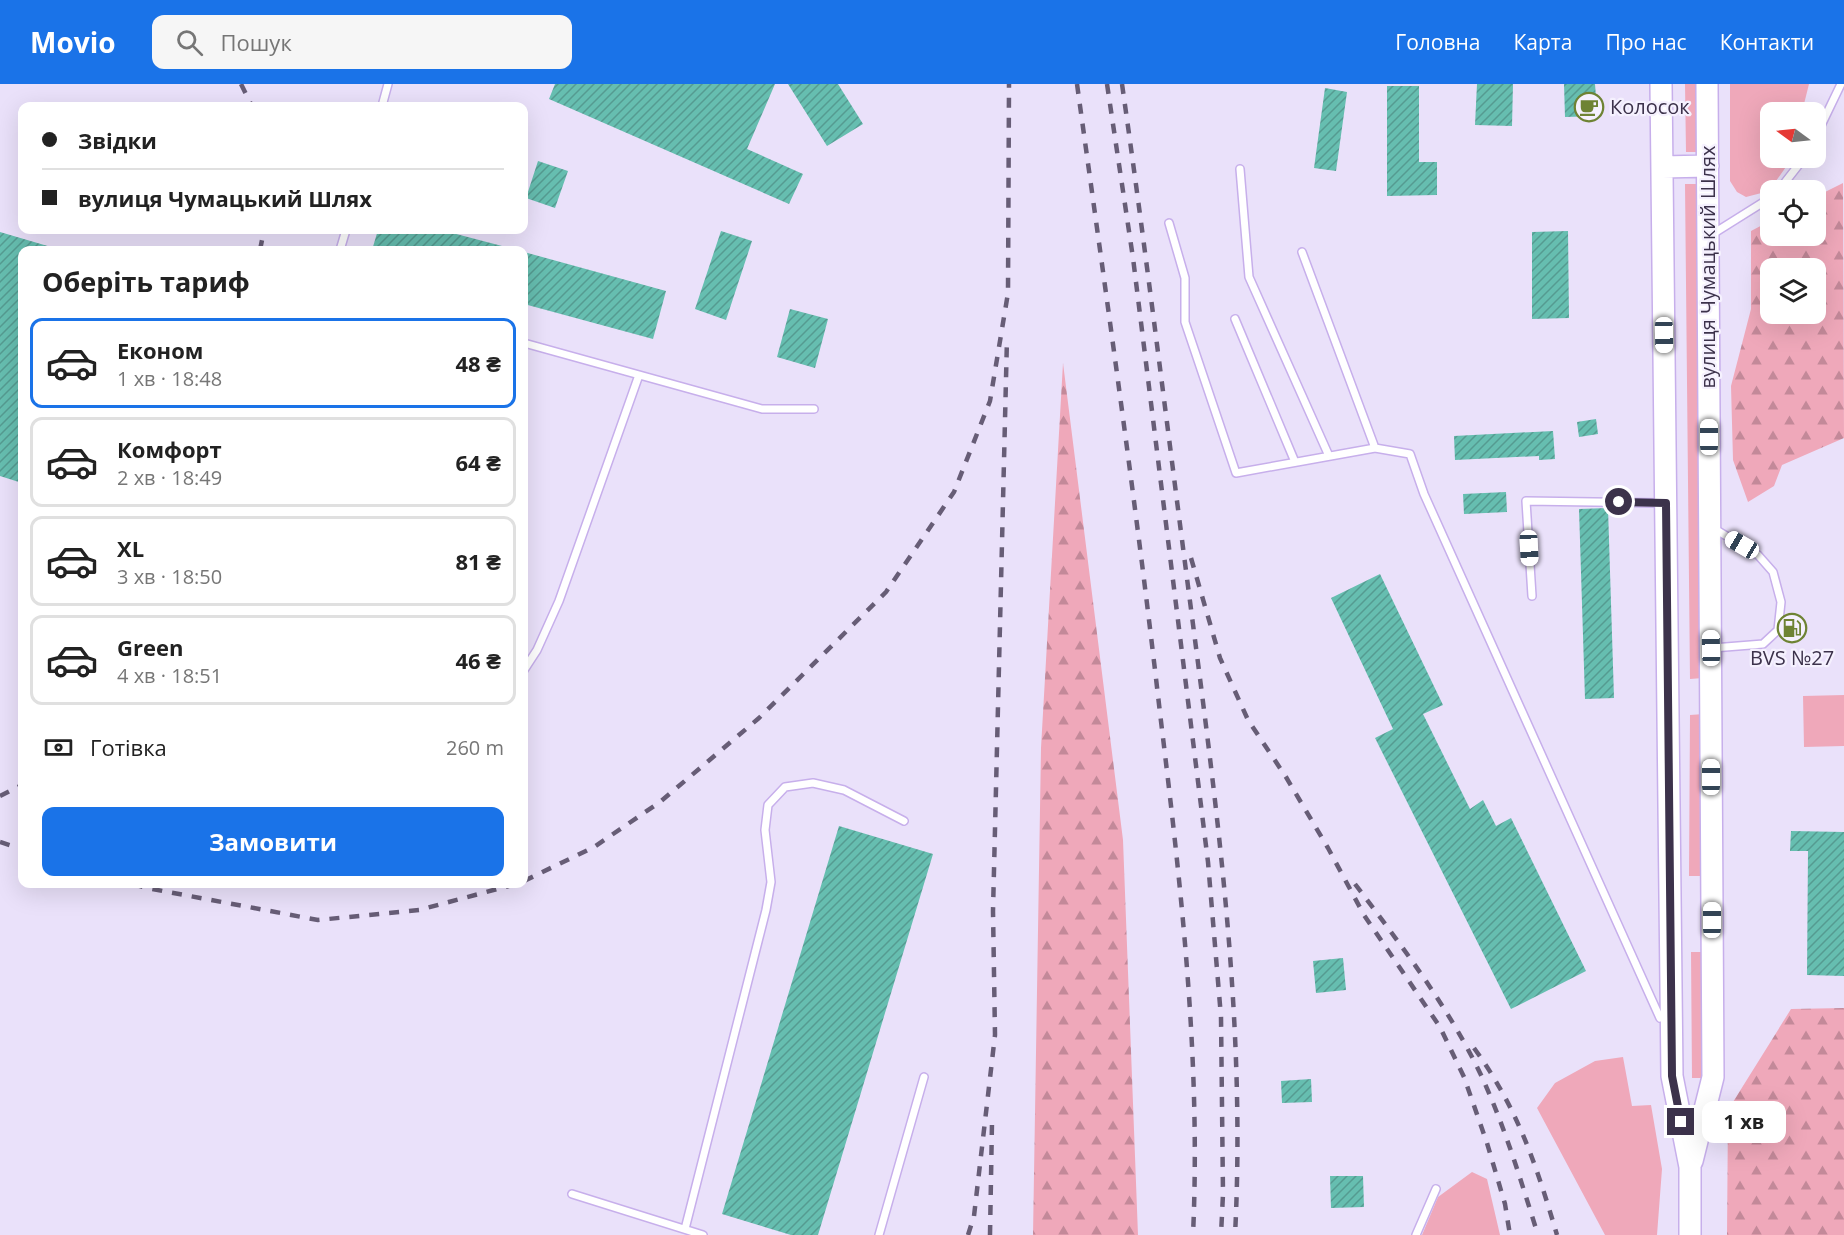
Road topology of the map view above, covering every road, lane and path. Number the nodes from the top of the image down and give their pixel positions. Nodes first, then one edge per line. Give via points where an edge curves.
1 (388, 84) edge
2 (1661, 84) edge
3 (1707, 84) edge
4 (1841, 84) edge
5 (383, 102) edge
6 (1826, 115) edge
7 (1708, 166) junction
8 (1662, 167) junction
9 (1796, 168) edge
10 (1240, 169) dead end
11 (1787, 180) edge
12 (1760, 204) edge
13 (1169, 223) dead end
14 (1708, 236) junction
15 (1302, 252) dead end
16 (1235, 319) dead end
17 (528, 344) edge
18 (639, 375) junction
19 (814, 409) dead end
20 (1375, 448) junction
21 (1329, 456) junction
22 (1294, 462) junction
23 (1666, 503) junction
24 (1709, 526) junction
25 (1532, 596) dead end
26 (1711, 648) junction
27 (528, 664) edge
28 (904, 821) dead end
29 (1660, 1018) dead end
30 (924, 1077) dead end
31 (1690, 1167) junction
32 (1436, 1189) dead end
33 (572, 1194) dead end
34 (685, 1229) junction
35 (703, 1235) edge
36 (879, 1235) edge
37 (1416, 1235) edge
38 (1690, 1235) edge

1 - 5 lane
2 - 8 main road, вулиця Чумацький Шлях
3 - 7 main road, вулиця Чумацький Шлях
4 - 6 lane
7 - 8 main road
7 - 14 main road, вулиця Чумацький Шлях
8 - 23 main road, вулиця Чумацький Шлях
9 - 11 lane
10 - 21 lane via 1249,277
12 - 14 lane
13 - 22 lane via 1185,278 1185,322 1236,473
14 - 24 main road, вулиця Чумацький Шлях
15 - 20 lane
16 - 22 lane
17 - 18 lane
18 - 19 lane via 762,408
18 - 27 lane via 559,601
20 - 21 lane
20 - 29 lane via 1410,454 1424,494
21 - 22 lane
23 - 25 lane via 1526,501
23 - 31 main road, вулиця Чумацький Шлях via 1672,1076
24 - 26 main road, вулиця Чумацький Шлях
24 - 26 lane via 1758,555 1773,572 1781,602 1778,630 1763,644
26 - 31 main road, вулиця Чумацький Шлях via 1713,1077
28 - 34 lane via 844,790 813,783 785,787 768,805 765,830 771,882 766,910
30 - 36 lane
31 - 38 main road, вулиця Чумацький Шлях
32 - 37 lane
33 - 34 lane
34 - 35 lane

